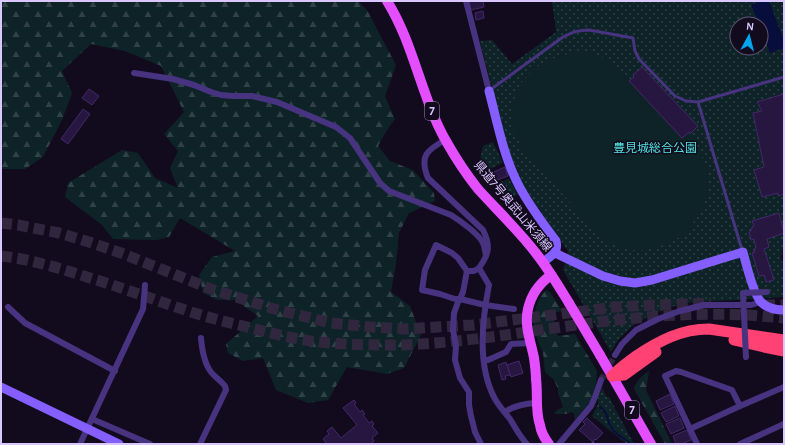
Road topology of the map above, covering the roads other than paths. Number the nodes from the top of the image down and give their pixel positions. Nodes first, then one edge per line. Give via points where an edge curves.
1 (387, 1) edge
2 (466, 1) edge
3 (134, 73) dead end
4 (784, 77) edge
5 (489, 91) junction
6 (698, 102) junction
7 (445, 140) junction
8 (743, 252) junction
9 (554, 253) junction
10 (486, 256) junction
11 (543, 262) junction
12 (479, 268) junction
13 (467, 271) junction
14 (551, 275) junction
15 (145, 284) dead end
16 (767, 292) dead end
17 (460, 299) junction
18 (761, 302) junction
19 (486, 305) junction
20 (8, 307) dead end
21 (514, 309) dead end
22 (784, 310) edge
23 (201, 338) dead end
24 (784, 340) edge
25 (530, 343) junction
26 (784, 351) edge
27 (615, 355) tunnel mouth
28 (746, 357) dead end
29 (484, 360) junction
30 (114, 371) junction
31 (612, 376) junction
32 (601, 380) tunnel mouth
33 (1, 387) edge
34 (784, 387) edge
35 (538, 403) junction
36 (740, 406) junction
37 (504, 412) junction
38 (92, 419) junction
39 (784, 424) edge
40 (87, 429) junction
41 (690, 429) junction
42 (80, 444) edge
43 (118, 444) edge
44 (150, 444) edge
45 (200, 444) edge
46 (481, 444) edge
47 (528, 444) edge
48 (549, 444) edge
49 (559, 444) edge
50 (651, 444) edge
51 (697, 444) edge
52 (740, 444) edge

1 - 7 main road, 県道7号奥武山米須線 / 7
2 - 5 street
3 - 10 street via 173,79 221,95 252,96 278,102 336,127 350,138 380,183 390,191 457,219 478,236
4 - 6 lane
5 - 6 lane via 564,37 574,32 589,30 633,38 639,59 675,96 686,101
5 - 9 street via 505,152 516,181 528,203 556,241 557,248
6 - 8 lane
7 - 10 street via 428,152 424,160 424,169 428,178 483,230 487,238
7 - 11 main road, 県道7号奥武山米須線 / 7 via 478,188
8 - 9 street via 635,283 603,276
8 - 18 street via 756,295
9 - 11 street
10 - 12 street
11 - 14 main road, 県道7号奥武山米須線 / 7
12 - 13 street
12 - 19 street via 489,285
13 - 17 street
13 - 17 street via 452,252 436,245 424,270 422,290
14 - 25 main road via 538,286 529,304 527,321
14 - 31 main road, 県道7号奥武山米須線 / 7, bridge
15 - 30 street via 144,309
16 - 28 street, bridge via 743,293
17 - 19 street
17 - 46 street via 454,313 454,360 460,378 469,392 471,416
18 - 22 street via 768,307
18 - 27 street via 751,305 704,306 658,318 636,330
19 - 21 street
19 - 29 street
20 - 30 street via 25,323
23 - 45 street via 206,363 211,372 226,386 226,390
24 - 31 highway via 699,329 652,346 619,368
25 - 29 street via 511,344 506,352
25 - 35 main road via 537,380
26 - 31 highway via 714,336 694,336 663,347 624,375
29 - 37 street via 487,379 495,399
30 - 38 street
31 - 50 main road, 県道7号奥武山米須線 / 7
32 - 49 street via 591,406
33 - 40 street
34 - 36 street
35 - 37 street
35 - 48 main road via 538,419
36 - 41 street
36 - 41 street via 732,390 681,372 676,371 665,376
37 - 47 street
38 - 40 street
38 - 44 street
39 - 52 street
40 - 42 street
40 - 43 street
41 - 51 street

